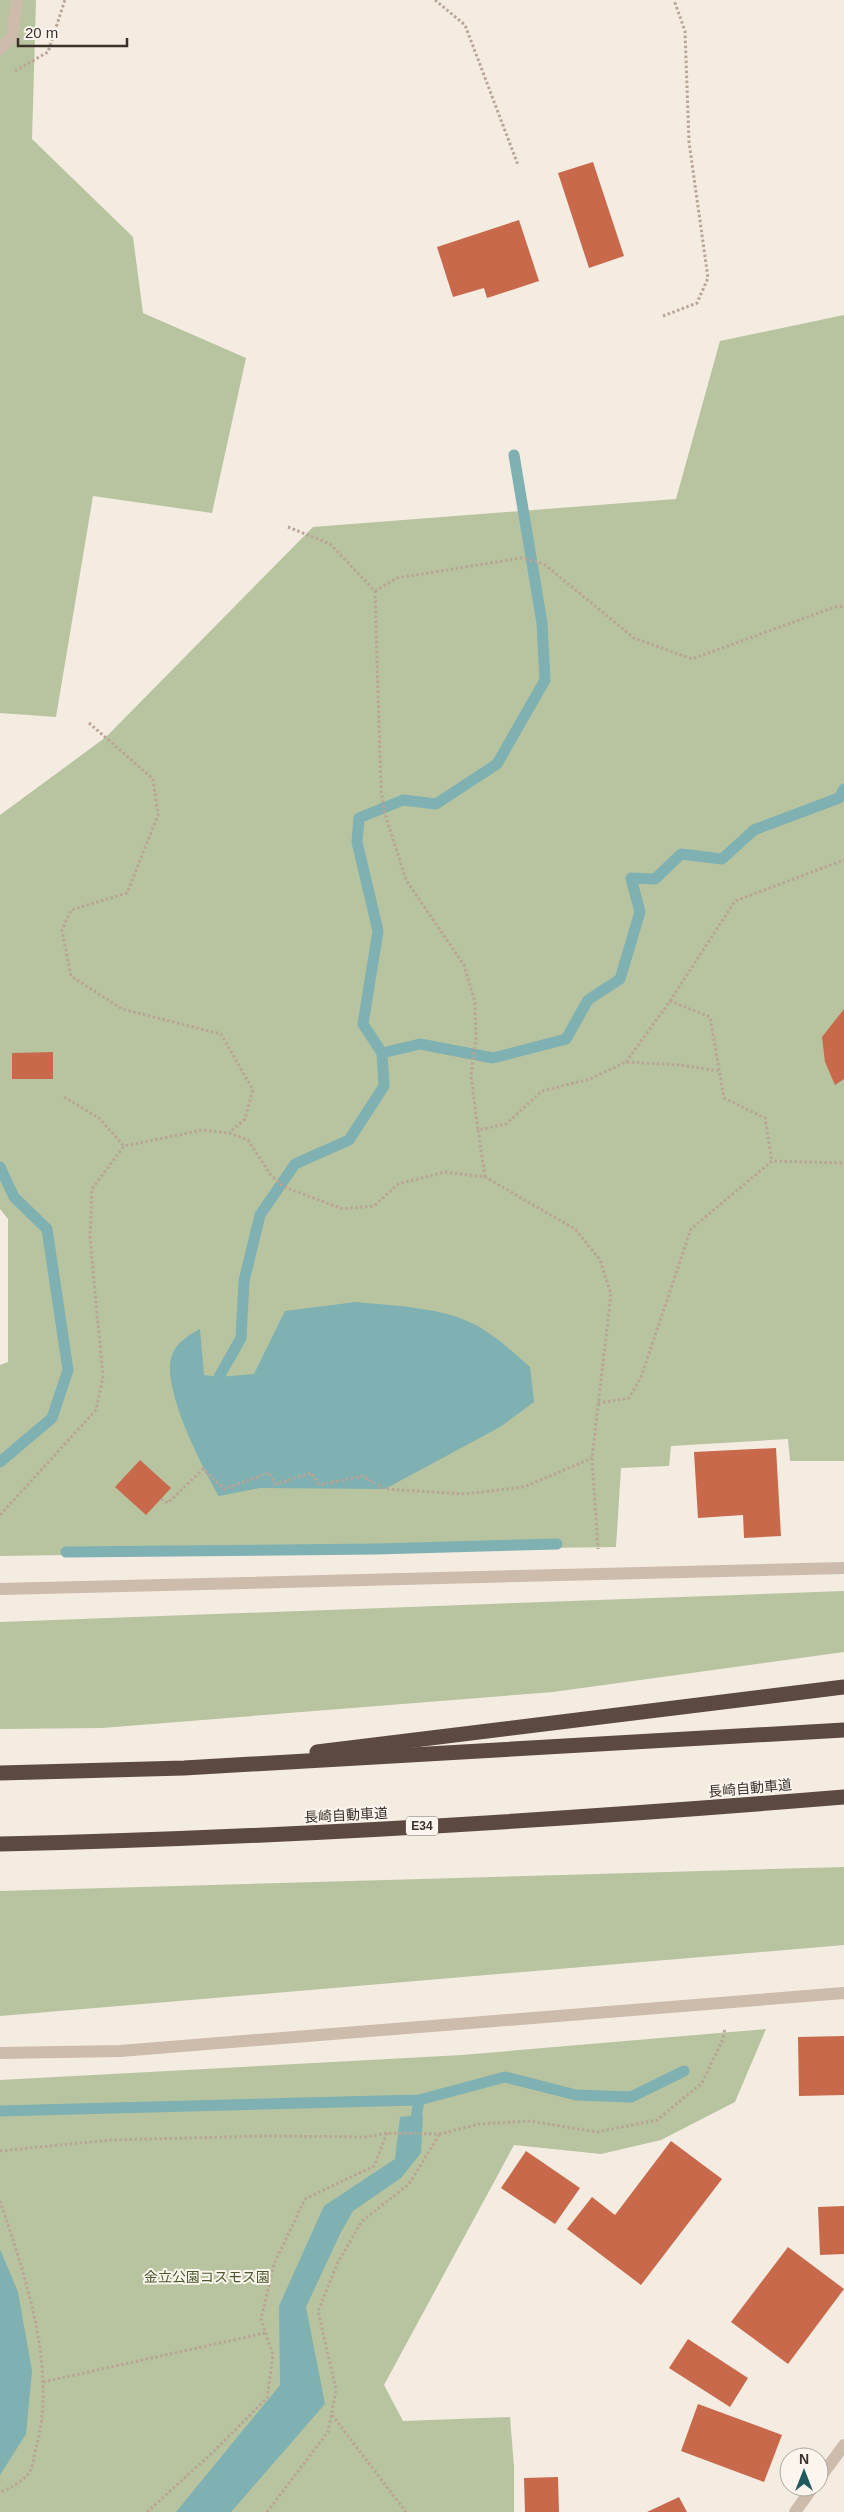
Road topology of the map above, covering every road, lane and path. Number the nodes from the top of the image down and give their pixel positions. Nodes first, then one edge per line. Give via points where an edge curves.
1 (17, 0) edge
2 (65, 0) edge
3 (435, 0) edge
4 (674, 0) edge
5 (0, 48) edge
6 (7, 71) dead end
7 (518, 165) dead end
8 (663, 316) dead end
9 (288, 528) dead end
10 (375, 591) junction
11 (844, 606) edge
12 (89, 723) dead end
13 (844, 860) edge
14 (670, 1001) junction
15 (626, 1062) junction
16 (718, 1072) junction
17 (64, 1097) dead end
18 (478, 1130) junction
19 (229, 1133) junction
20 (124, 1146) junction
21 (772, 1162) junction
22 (844, 1163) edge
23 (485, 1177) junction
24 (598, 1403) junction
25 (592, 1458) junction
26 (161, 1498) dead end
27 (0, 1515) edge
28 (598, 1552) dead end
29 (844, 1568) edge
30 (0, 1589) edge
31 (844, 1686) edge
32 (844, 1730) edge
33 (184, 1768) junction
34 (0, 1773) edge
35 (844, 1797) edge
36 (0, 1844) edge
37 (844, 1993) edge
38 (729, 2002) junction
39 (0, 2053) edge
40 (387, 2132) junction
41 (440, 2134) junction
42 (0, 2151) edge
43 (0, 2201) edge
44 (265, 2334) junction
45 (43, 2382) junction
46 (332, 2414) junction
47 (844, 2445) edge
48 (829, 2465) edge
49 (0, 2492) edge
50 (806, 2497) edge
51 (147, 2512) edge
52 (267, 2512) edge
53 (406, 2512) edge
54 (795, 2512) edge

1 - 5 street via 12,37
2 - 6 path via 48,52 14,72
3 - 7 path via 465,25
4 - 8 path via 685,31 689,142 708,278 697,302
9 - 10 path via 330,544
10 - 11 path via 397,578 521,558 544,564 634,638 692,659
10 - 18 path via 381,791 385,814 406,880 464,965 475,1002 476,1039 471,1074
12 - 19 path via 153,779 158,815 127,893 71,910 62,930 71,976 122,1009 221,1034 253,1090 245,1120
13 - 14 path via 735,900
14 - 15 path
14 - 16 path via 710,1017
15 - 16 path
15 - 18 path via 590,1079 542,1091 506,1124
16 - 21 path via 724,1098 765,1118
17 - 20 path via 99,1118
18 - 23 path
19 - 20 path via 203,1130
19 - 23 path via 248,1140 270,1174 284,1187 343,1209 374,1206 398,1184 445,1172
20 - 27 path via 92,1189 90,1238 103,1377 96,1410
21 - 22 path
21 - 24 path via 691,1229 642,1377 629,1398
23 - 24 path via 574,1229 600,1260 611,1294
24 - 25 path
25 - 26 path via 524,1487 464,1494 385,1489 362,1476 319,1485 311,1473 276,1484 269,1473 224,1489 203,1468 168,1503
25 - 28 path
29 - 30 street
31 - 33 highway
32 - 33 highway
33 - 34 highway
35 - 36 highway, 長崎自動車道 / E34 via 652,1813 182,1840
37 - 38 street
38 - 39 street via 120,2051
38 - 41 path via 722,2039 702,2083 657,2120 597,2132 530,2121 479,2124
40 - 41 path
40 - 42 path via 366,2137 111,2140
40 - 44 path via 374,2166 305,2199 274,2264 261,2318
41 - 46 path via 409,2184 362,2221 338,2262 318,2311 336,2390
43 - 45 path via 33,2313
44 - 45 path
44 - 51 path via 273,2355 267,2398 212,2454
45 - 49 path via 42,2426 29,2473
46 - 52 path via 328,2432
46 - 53 path
47 - 48 street
50 - 54 street

